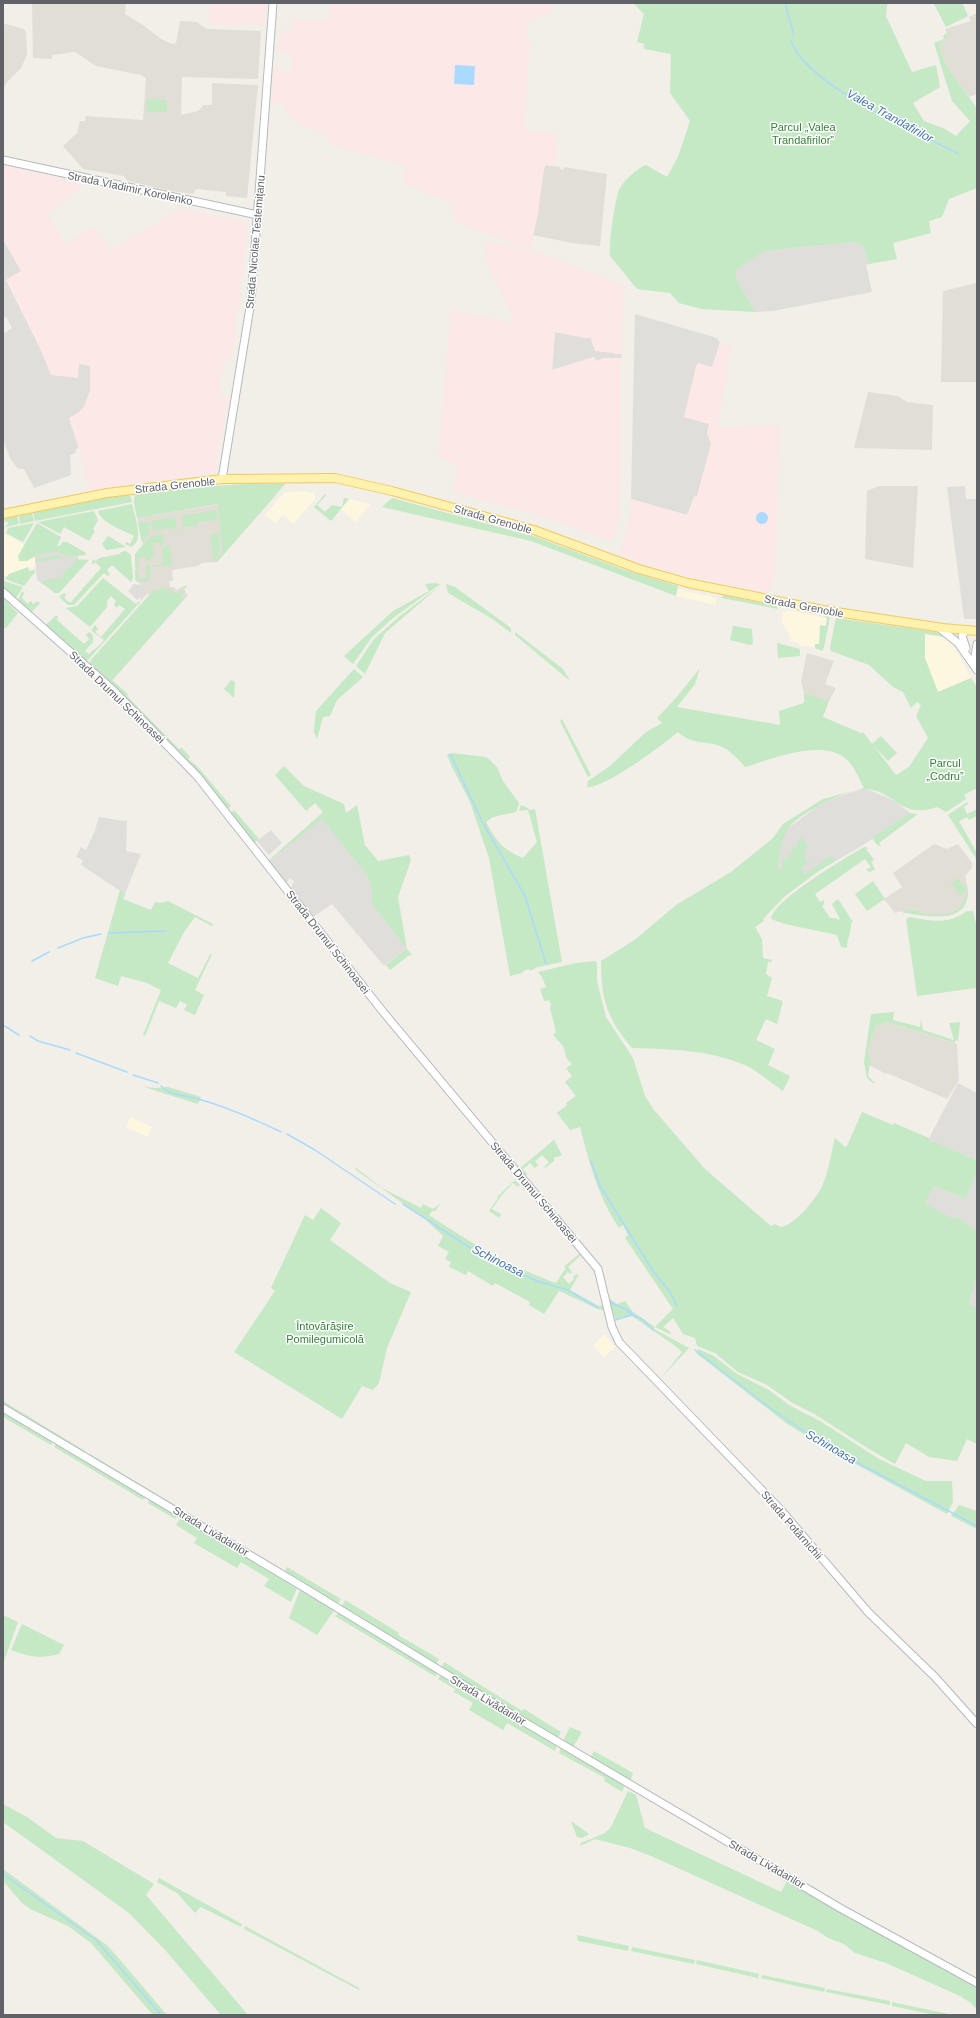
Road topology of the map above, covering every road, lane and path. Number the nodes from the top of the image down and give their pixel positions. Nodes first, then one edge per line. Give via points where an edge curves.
1 (273, 3) edge
2 (3, 160) edge
3 (258, 215) junction
4 (222, 479) junction
5 (3, 514) edge
6 (3, 592) edge
7 (938, 627) junction
8 (973, 632) edge
9 (965, 648) junction
10 (976, 649) edge
11 (968, 656) junction
12 (977, 670) edge
13 (612, 1323) joint
14 (3, 1408) edge
15 (977, 1724) edge
16 (977, 1983) edge

1 - 3 street, Strada Nicolae Testemițanu
2 - 3 street, Strada Vladimir Korolenko
3 - 4 street, Strada Nicolae Testemițanu via 248,326
4 - 5 main road, Strada Grenoble via 107,493
4 - 7 main road, Strada Grenoble via 340,479 534,530 639,569 677,580 823,610
6 - 13 street, Strada Drumul Schinoasei via 116,693 197,776 402,1036 598,1269
7 - 8 main road, Strada Grenoble
7 - 11 street via 956,640
8 - 9 street via 962,636
9 - 10 street via 969,651
9 - 11 street
10 - 12 street
11 - 12 street
13 - 15 street, Strada Potârnichii via 617,1339 623,1347 780,1509 864,1607 935,1677
14 - 16 street, Strada Livădarilor via 526,1723 840,1908

